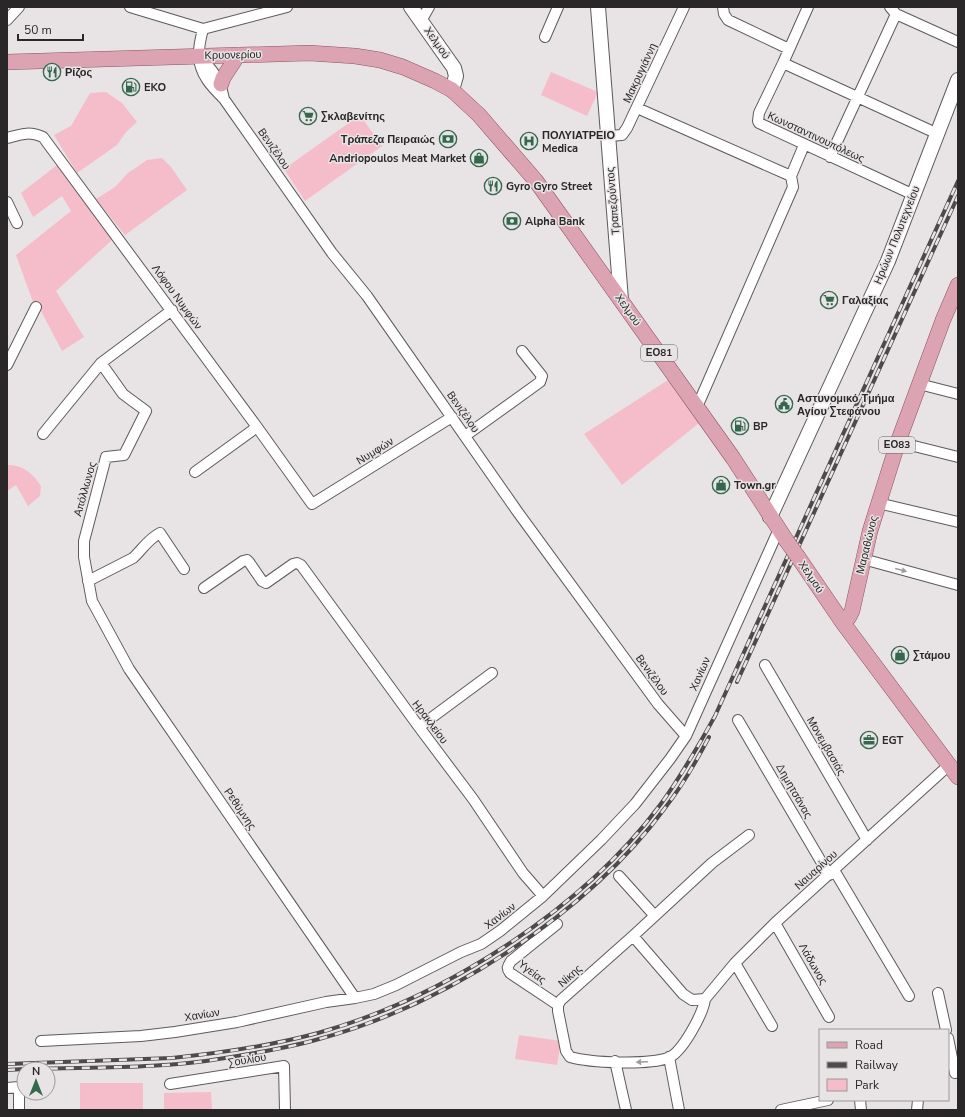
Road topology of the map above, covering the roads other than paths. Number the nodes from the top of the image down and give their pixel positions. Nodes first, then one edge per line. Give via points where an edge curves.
1 (18, 7) edge
2 (130, 7) edge
3 (287, 7) edge
4 (411, 7) edge
5 (429, 7) edge
6 (558, 7) edge
7 (598, 7) edge
8 (684, 7) edge
9 (723, 7) edge
10 (808, 7) edge
11 (893, 11) edge
12 (7, 20) edge
13 (422, 21) junction
14 (203, 29) junction
15 (545, 37) dead end
16 (958, 42) edge
17 (789, 49) junction
18 (238, 55) junction
19 (199, 56) junction
20 (7, 62) edge
21 (783, 63) junction
22 (958, 80) edge
23 (452, 90) junction
24 (223, 92) junction
25 (858, 97) junction
26 (637, 108) junction
27 (938, 134) junction
28 (608, 136) junction
29 (7, 138) edge
30 (804, 145) junction
31 (830, 157) junction
32 (791, 176) junction
33 (914, 195) junction
34 (7, 202) edge
35 (17, 223) dead end
36 (958, 285) edge
37 (621, 300) junction
38 (36, 307) dead end
39 (172, 310) junction
40 (522, 351) dead end
41 (101, 363) junction
42 (7, 365) edge
43 (919, 384) junction
44 (958, 394) edge
45 (697, 407) junction
46 (452, 417) junction
47 (257, 427) junction
48 (43, 434) dead end
49 (465, 436) junction
50 (898, 442) junction
51 (958, 457) edge
52 (195, 472) dead end
53 (878, 503) junction
54 (312, 504) joint
55 (958, 522) edge
56 (778, 529) junction
57 (863, 560) junction
58 (184, 570) dead end
59 (88, 581) junction
60 (958, 585) edge
61 (204, 588) dead end
62 (842, 623) junction
63 (108, 632) joint
64 (765, 664) dead end
65 (492, 673) dead end
66 (738, 720) dead end
67 (418, 727) junction
68 (686, 736) junction
69 (954, 771) edge
70 (749, 835) dead end
71 (867, 840) junction
72 (831, 872) junction
73 (619, 876) dead end
74 (543, 896) junction
75 (654, 916) junction
76 (775, 923) junction
77 (557, 924) dead end
78 (633, 936) junction
79 (735, 963) junction
80 (938, 993) dead end
81 (909, 996) dead end
82 (354, 998) junction
83 (705, 999) junction
84 (558, 1005) junction
85 (829, 1017) dead end
86 (772, 1026) dead end
87 (946, 1029) edge
88 (41, 1041) dead end
89 (949, 1044) edge
90 (669, 1057) junction
91 (615, 1061) junction
92 (954, 1074) edge
93 (170, 1084) dead end
94 (7, 1088) edge
95 (825, 1101) edge
96 (803, 1108) edge
97 (19, 1110) edge
98 (285, 1110) edge
99 (626, 1110) edge
100 (679, 1110) edge
101 (781, 1110) edge

1 - 12 street
2 - 14 street
3 - 14 street
4 - 13 street, Χελμού
5 - 13 street
6 - 15 street
7 - 28 street, Τραπεζούντος
8 - 26 street, Μακρυγιάννη
9 - 17 street via 728,20
10 - 17 street, Κωνσταντινουπόλεως
11 - 16 street
11 - 25 street
13 - 23 street, Χελμού via 456,72
14 - 19 street
17 - 21 street, Κωνσταντινουπόλεως
18 - 19 main road, Κρυονερίου
18 - 23 main road, Κρυονερίου via 309,53 380,60 435,80
18 - 24 main road via 223,78
19 - 20 main road, Κρυονερίου
19 - 24 street, Βενιζέλου via 209,66
19 - 24 street, Βενιζέλου via 202,71 212,88
21 - 25 street
21 - 30 street, Κωνσταντινουπόλεως via 759,113 758,121 759,124
22 - 27 street, Ηρώων Πολυτεχνείου
23 - 37 main road, Χελμού via 488,125 536,181
24 - 46 street, Βενιζέλου via 332,253 368,296
25 - 27 street
25 - 31 street
26 - 28 street, Μακρυγιάννη via 622,135
26 - 32 street
27 - 33 street, Ηρώων Πολυτεχνείου
28 - 37 street, Τραπεζούντος
29 - 39 street, Λόφου Νυμφών via 21,133 43,136
30 - 31 street, Κωνσταντινουπόλεως
30 - 32 street
31 - 33 street, Κωνσταντινουπόλεως
32 - 45 street via 793,188
33 - 56 street, Ηρώων Πολυτεχνείου
34 - 35 street
36 - 43 main road, Μαραθώνος / ΕΟ83
37 - 45 main road, Χελμού / ΕΟ81
38 - 42 street
39 - 41 street
39 - 47 street, Λόφου Νυμφών
40 - 49 street via 542,376 540,382
41 - 48 street
41 - 59 street, Απόλλωνος via 123,394 146,411 124,455 106,457 84,541
43 - 44 street
43 - 50 main road, Μαραθώνος / ΕΟ83
45 - 56 main road, Χελμού / ΕΟ81
46 - 49 street, Βενιζέλου
46 - 54 street, Νυμφών
47 - 52 street
47 - 54 street, Λόφου Νυμφών
49 - 68 street, Βενιζέλου via 516,511 649,691
50 - 51 street
50 - 53 main road, Μαραθώνος / ΕΟ83
53 - 55 street
53 - 57 main road, Μαραθώνος / ΕΟ83
56 - 62 main road, Χελμού / ΕΟ81, bridge
56 - 68 street, Χανίων
57 -> 60 street
57 - 62 main road, Μαραθώνος / ΕΟ83 via 852,611
58 - 59 street via 160,533 132,558
59 - 63 street, Απόλλωνος via 92,601
61 - 67 street, Ηρακλείου via 247,560 266,583 293,564 301,565
62 - 69 main road
63 - 82 street, Ρεθύμνης via 129,669
64 - 71 street, Μονεμβασιάς
65 - 67 street
66 - 72 street, Δημητσάνας
67 - 74 street, Ηρακλείου via 473,799 523,873
68 - 74 street, Χανίων via 635,804 602,840
69 - 71 street, Ναυαρίνου
70 - 75 street, Νίκης via 712,863
71 - 72 street, Ναυαρίνου
72 - 76 street, Ναυαρίνου
72 - 81 street, Δημητσάνας
73 - 75 street
74 - 82 street, Χανίων via 481,944 385,990
75 - 78 street, Νίκης
76 - 79 street, Ναυαρίνου
76 - 85 street, Λάδωνος
77 - 84 street, Υγείας via 511,961 508,970
78 - 83 street via 683,994 692,1000
78 - 84 street, Νίκης
79 - 83 street, Ναυαρίνου
79 - 86 street
80 - 87 street
82 - 88 street, Χανίων via 175,1032
83 - 90 street via 702,1013 682,1045
84 - 91 street, Νίκης via 566,1052 570,1057
89 - 92 street
90 -> 91 street, Νίκης via 651,1062
90 - 100 street
91 - 99 street
93 - 98 street, Σουλίου via 284,1066
94 - 97 street via 19,1087
95 - 96 street
96 - 101 street

